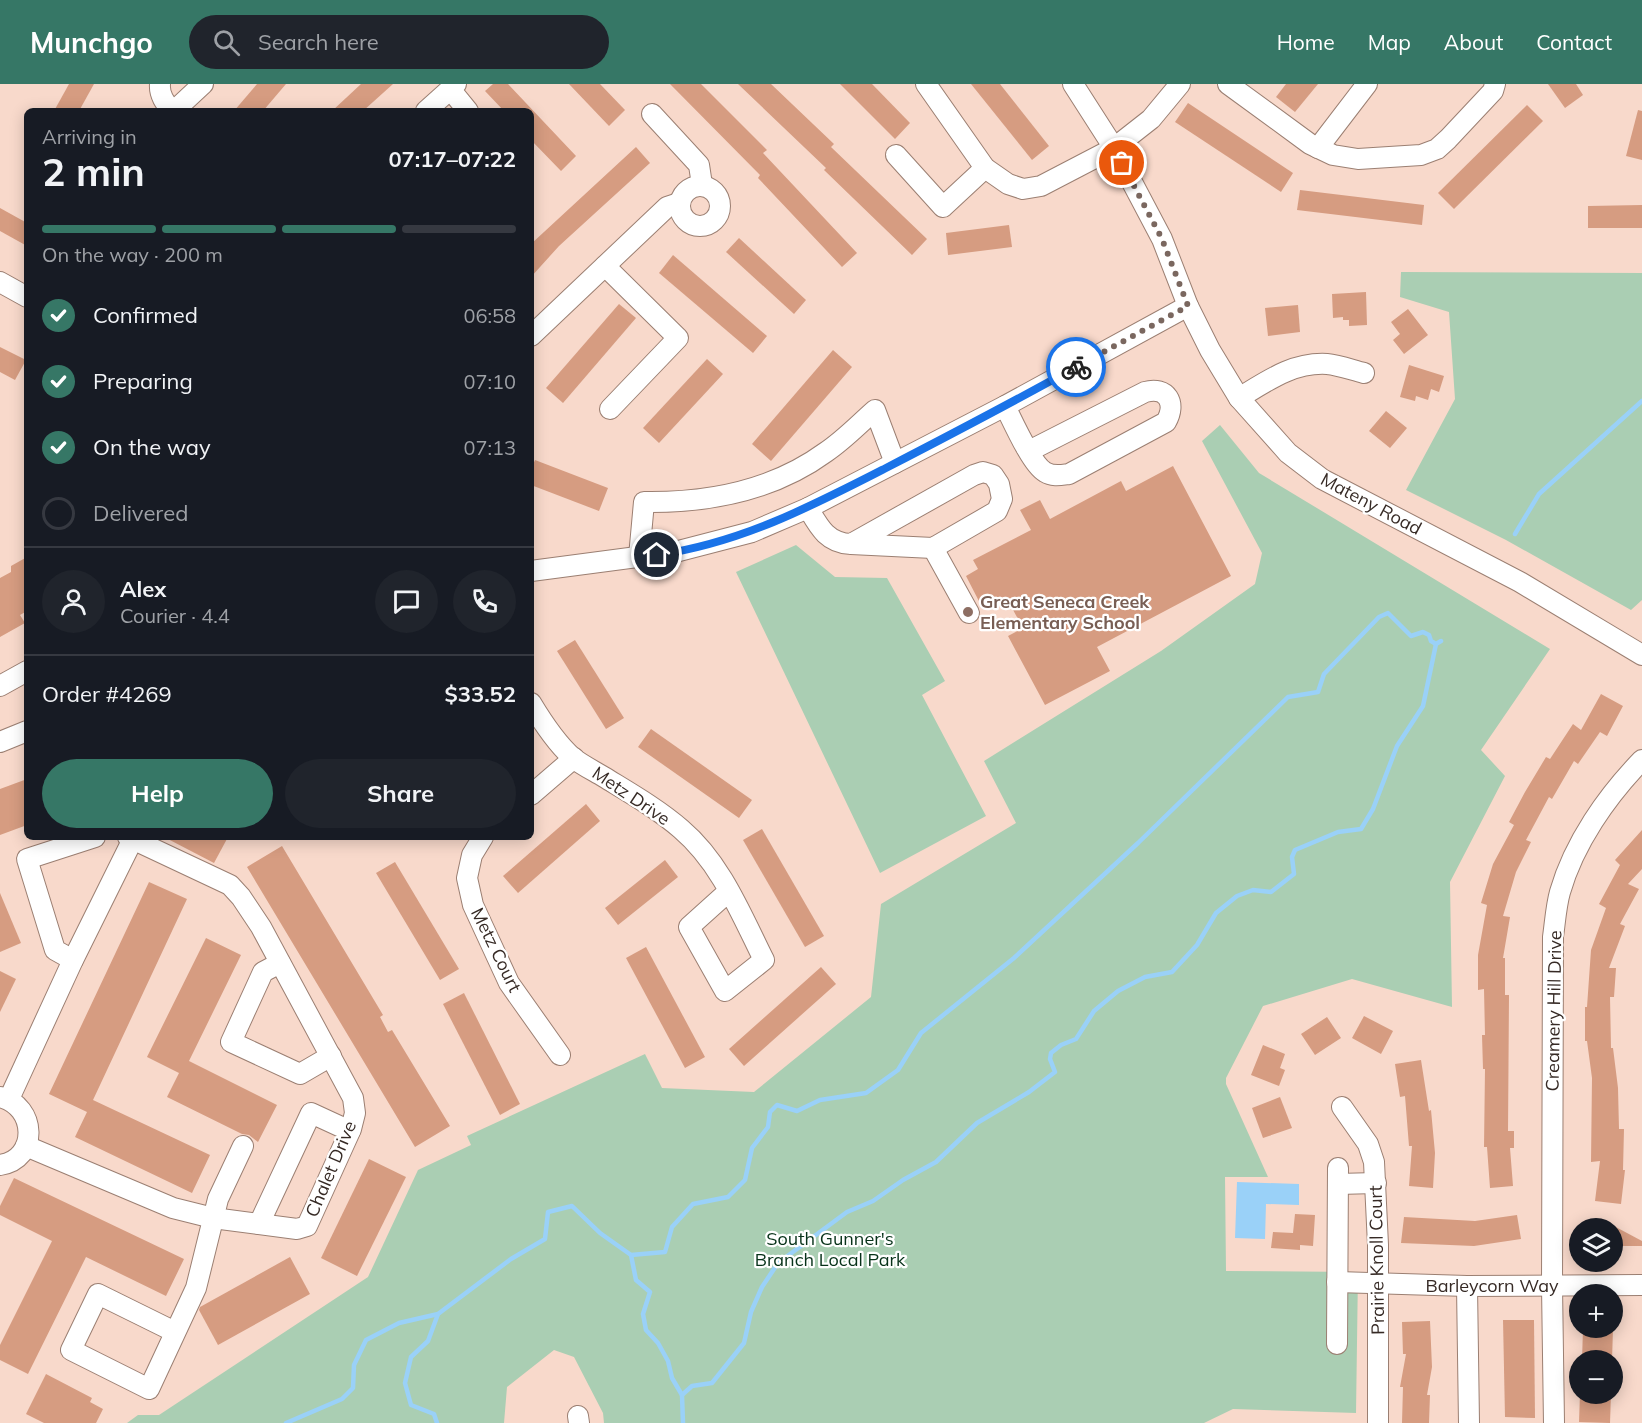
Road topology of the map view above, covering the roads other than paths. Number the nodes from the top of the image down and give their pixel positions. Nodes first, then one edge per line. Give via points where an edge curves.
1 (160, 84) edge
2 (203, 84) edge
3 (926, 84) edge
4 (1073, 84) edge
5 (1180, 84) edge
6 (1228, 84) edge
7 (1367, 84) edge
8 (1495, 84) edge
9 (453, 87) edge
10 (170, 108) edge
11 (176, 108) edge
12 (429, 108) edge
13 (466, 108) edge
14 (652, 114) dead end
15 (1114, 148) junction
16 (1318, 148) junction
17 (896, 155) dead end
18 (985, 168) junction
19 (702, 186) junction
20 (680, 203) junction
21 (604, 266) junction
22 (0, 282) edge
23 (24, 295) edge
24 (1188, 306) junction
25 (534, 333) edge
26 (1364, 373) dead end
27 (1239, 398) junction
28 (1005, 406) junction
29 (610, 409) dead end
30 (1029, 451) junction
31 (895, 463) junction
32 (808, 508) junction
33 (851, 544) junction
34 (933, 548) junction
35 (639, 557) junction
36 (534, 571) edge
37 (969, 613) dead end
38 (1642, 655) edge
39 (24, 673) edge
40 (0, 686) edge
41 (534, 708) edge
42 (24, 732) edge
43 (0, 742) edge
44 (574, 758) junction
45 (1642, 760) edge
46 (534, 792) edge
47 (86, 840) edge
48 (131, 840) edge
49 (136, 840) edge
50 (481, 840) edge
51 (729, 891) junction
52 (74, 960) junction
53 (280, 963) junction
54 (560, 1055) dead end
55 (331, 1056) junction
56 (5, 1098) edge
57 (1342, 1107) dead end
58 (350, 1131) junction
59 (26, 1146) junction
60 (243, 1146) dead end
61 (0, 1165) edge
62 (1376, 1183) junction
63 (213, 1218) junction
64 (259, 1224) junction
65 (1337, 1282) junction
66 (1378, 1284) junction
67 (1642, 1285) edge
68 (1467, 1286) junction
69 (1552, 1286) junction
70 (175, 1332) junction
71 (1337, 1344) dead end
72 (1378, 1423) edge
73 (1469, 1423) edge
74 (1554, 1423) edge

1 - 10 street via 163,100
2 - 11 street
3 - 18 street
4 - 15 street, Mateny Road
5 - 15 street via 1151,119
6 - 16 street
7 - 16 street
8 - 16 street via 1493,91 1448,139 1421,155 1358,159
9 - 12 street
9 - 13 street
14 - 19 street via 699,165
15 - 18 street via 1041,186 1023,189
15 - 24 street, Mateny Road via 1162,239
17 - 18 street via 943,207
19 - 20 street via 687,189
19 - 20 street via 716,193 719,201 720,208 712,222 697,226 689,223 683,218
20 - 21 street via 667,207
21 - 25 street
21 - 29 street via 678,338
22 - 23 street
24 - 27 street, Mateny Road
24 - 28 street
26 - 27 street via 1328,364 1306,365 1275,376
27 - 38 street, Mateny Road via 1288,453 1322,479 1520,582
28 - 30 street
28 - 31 street
30 - 30 street via 1047,474 1069,474 1166,422 1171,413 1170,401 1155,390 1145,392
31 - 32 street
31 - 35 street via 875,410 827,452 754,489 685,501 644,502
32 - 33 street via 829,539
32 - 35 street via 752,532
33 - 34 street
33 - 34 street via 963,480 983,472 993,475 1002,499 998,511
34 - 37 street
35 - 36 street
39 - 40 street
41 - 44 street, Metz Drive
42 - 43 street
44 - 46 street
44 - 51 street, Metz Drive via 680,829 702,850
45 - 69 street, Creamery Hill Drive via 1587,832 1560,892 1553,938
47 - 52 street via 27,860 55,950
48 - 52 street
49 - 53 street, Chalet Drive via 230,885 247,905
50 - 54 street, Metz Court via 472,855 467,878 473,905 508,983
51 - 51 street, Metz Drive via 764,960 725,991 689,927
52 - 56 street
53 - 55 street, Chalet Drive
53 - 55 street via 263,972 231,1042 300,1074
55 - 58 street, Chalet Drive via 352,1098 355,1113
56 - 59 street via 20,1107 28,1121
57 - 62 street, Prairie Knoll Court via 1368,1144
58 - 64 street, Chalet Drive via 307,1226 297,1229
58 - 64 street via 311,1113
59 - 61 street via 18,1156
59 - 63 street, Chalet Drive via 172,1208
60 - 63 street
62 - 65 street via 1338,1176
62 - 66 street, Prairie Knoll Court
63 - 64 street, Chalet Drive
63 - 70 street via 196,1288
65 - 66 street, Barleycorn Way
65 - 71 street
66 - 68 street, Barleycorn Way
66 - 72 street, Prairie Knoll Court
67 - 69 street, Barleycorn Way
68 - 69 street, Barleycorn Way
68 - 73 street
69 - 74 street, Creamery Hill Drive
70 - 70 street via 98,1294 71,1350 149,1389

